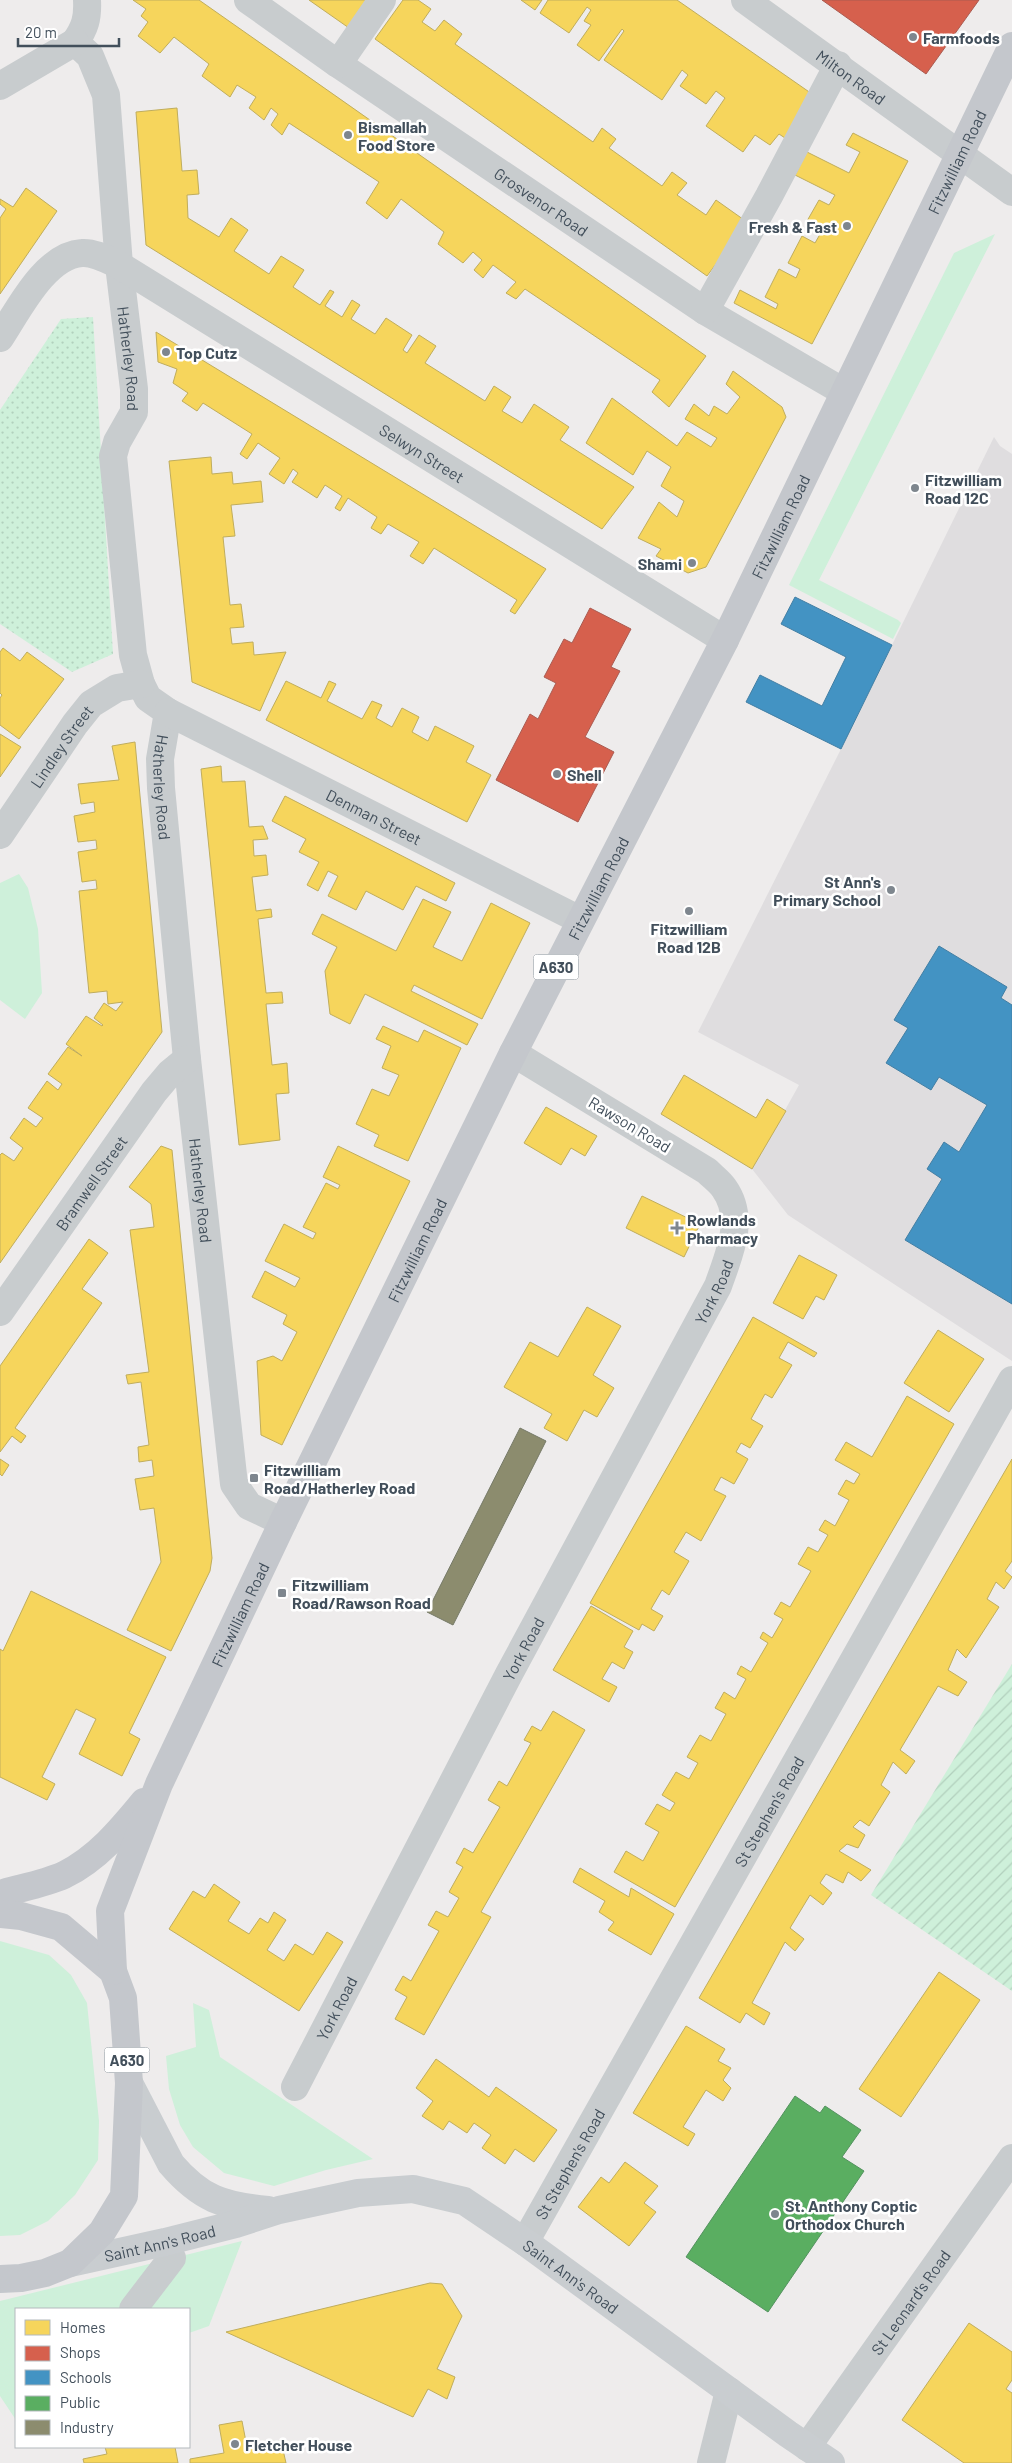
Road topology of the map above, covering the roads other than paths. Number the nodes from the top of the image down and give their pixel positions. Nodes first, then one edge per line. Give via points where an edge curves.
1 (88, 0) edge
2 (248, 0) edge
3 (382, 0) edge
4 (745, 0) edge
5 (74, 42) junction
6 (1012, 46) edge
7 (338, 64) junction
8 (838, 65) junction
9 (0, 86) edge
10 (959, 153) junction
11 (1012, 192) edge
12 (119, 265) junction
13 (705, 311) junction
14 (0, 338) edge
15 (844, 392) junction
16 (725, 640) junction
17 (141, 684) junction
18 (168, 712) junction
19 (0, 835) edge
20 (580, 920) junction
21 (513, 1054) junction
22 (187, 1059) junction
23 (734, 1207) joint
24 (0, 1312) edge
25 (1012, 1380) edge
26 (283, 1522) junction
27 (159, 1784) junction
28 (0, 1894) edge
29 (0, 1914) edge
30 (113, 1971) junction
31 (129, 2083) junction
32 (295, 2087) dead end
33 (1012, 2158) edge
34 (279, 2210) junction
35 (525, 2242) junction
36 (172, 2258) dead end
37 (70, 2263) junction
38 (0, 2279) edge
39 (134, 2308) edge
40 (729, 2390) junction
41 (807, 2447) junction
42 (711, 2463) edge
43 (831, 2463) edge

1 - 5 street via 88,17
2 - 7 street, Grosvenor Road
3 - 7 street
4 - 8 street, Milton Road
5 - 9 street
5 - 12 street, Hatherley Road via 90,56 106,95
6 - 10 main road, Fitzwilliam Road / A630
7 - 13 street, Grosvenor Road
8 - 10 street, Milton Road
8 - 13 street
10 - 11 street, Milton Road
10 - 15 main road, Fitzwilliam Road / A630
12 - 14 street, Selwyn Street via 82,253 54,264
12 - 16 street, Selwyn Street
12 - 17 street, Hatherley Road via 134,412 113,456 134,655
13 - 15 street, Grosvenor Road
15 - 16 main road, Fitzwilliam Road / A630
16 - 20 main road, Fitzwilliam Road / A630
17 - 18 street, Hatherley Road via 148,698
17 - 19 street, Lindley Street via 117,688 91,704
18 - 20 street, Denman Street
18 - 22 street, Hatherley Road via 160,759 161,788
20 - 21 main road, Fitzwilliam Road / A630
21 - 23 street, Rawson Road via 707,1171 724,1187
21 - 26 main road, Fitzwilliam Road / A630
22 - 24 street, Bramwell Street via 170,1072 154,1092
22 - 26 street, Hatherley Road via 234,1484 249,1506
23 - 32 street, York Road via 735,1238 718,1286 509,1674
25 - 35 street, St Stephen's Road
26 - 27 main road, Fitzwilliam Road / A630
27 - 28 main road, Fitzwilliam Road / A630 via 117,1835 89,1859 63,1875
27 - 30 main road, Fitzwilliam Road / A630 via 110,1912
29 - 30 main road, A630 via 61,1927
30 - 31 main road, A630 via 123,1998
31 - 34 street, Saint Ann's Road via 171,2164 180,2175 207,2197 235,2207
31 - 37 main road, A630 via 124,2196 102,2232
33 - 41 street, St Leonard's Road
34 - 35 street, Saint Ann's Road via 358,2192 413,2189 464,2201
34 - 37 street, Saint Ann's Road via 236,2224
35 - 40 street, Saint Ann's Road
36 - 39 street
37 - 38 main road, A630 via 45,2273
40 - 41 street, Saint Ann's Road
40 - 42 street
41 - 43 street, Saint Ann's Road

